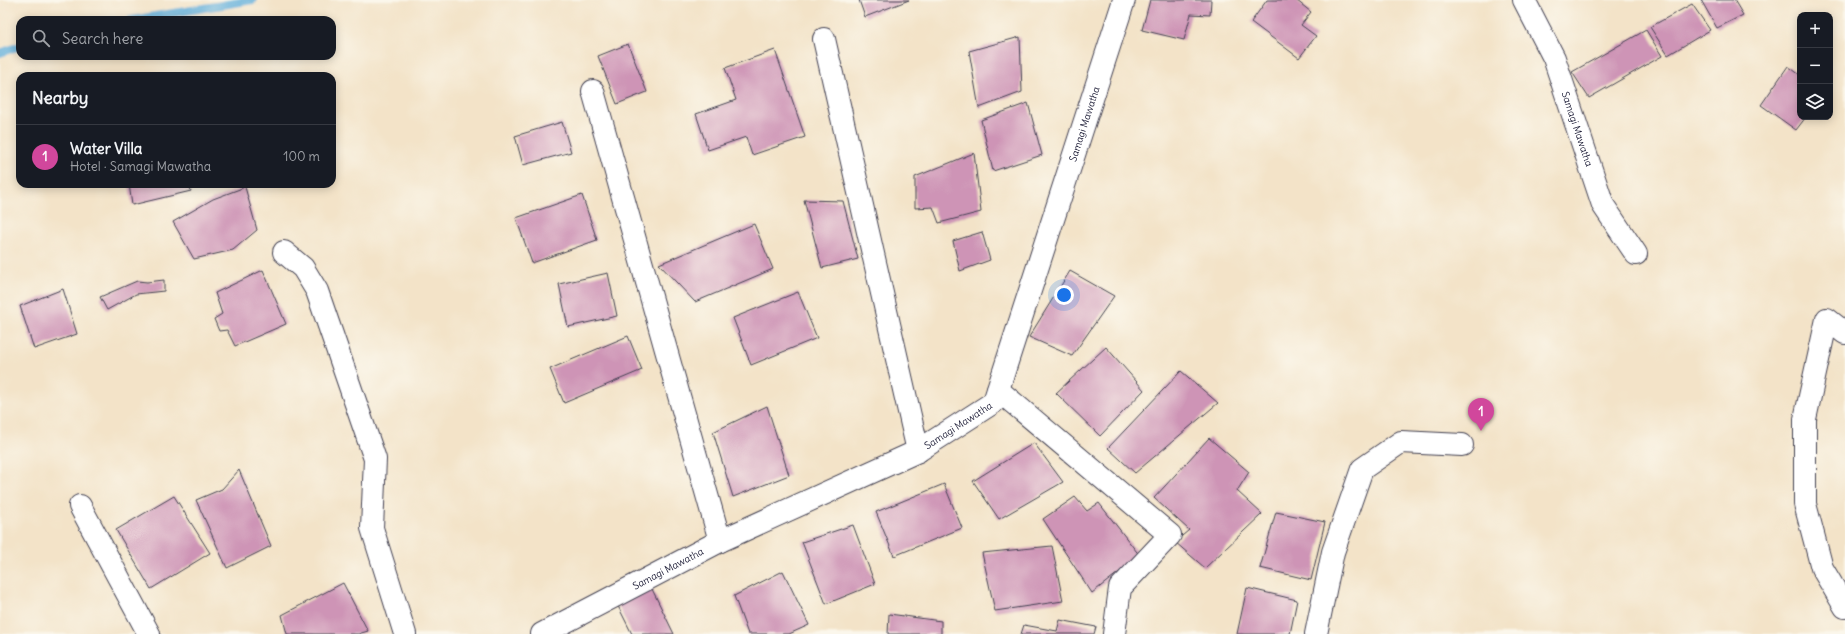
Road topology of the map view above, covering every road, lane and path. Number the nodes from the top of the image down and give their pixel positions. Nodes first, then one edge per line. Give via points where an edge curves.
1 (1124, 0) edge
2 (1524, 0) edge
3 (824, 40) dead end
4 (593, 90) dead end
5 (284, 252) dead end
6 (1636, 254) dead end
7 (1845, 333) edge
8 (998, 390) junction
9 (1462, 445) dead end
10 (918, 451) junction
11 (80, 506) dead end
12 (720, 541) junction
13 (1845, 607) edge
14 (149, 634) edge
15 (405, 634) edge
16 (542, 634) edge
17 (1114, 634) edge
18 (1316, 634) edge

1 - 8 street, Samagi Mawatha
2 - 6 street, Samagi Mawatha via 1554,58 1603,205
3 - 10 street
4 - 12 street
5 - 15 street via 303,268 317,291 375,459 372,528
7 - 13 street via 1827,318 1805,419 1805,504 1822,568
8 - 10 street, Samagi Mawatha via 994,402
8 - 17 street via 1170,535 1120,588
9 - 18 street via 1401,442 1362,468 1333,552
10 - 12 street, Samagi Mawatha
11 - 14 street
12 - 16 street, Samagi Mawatha

